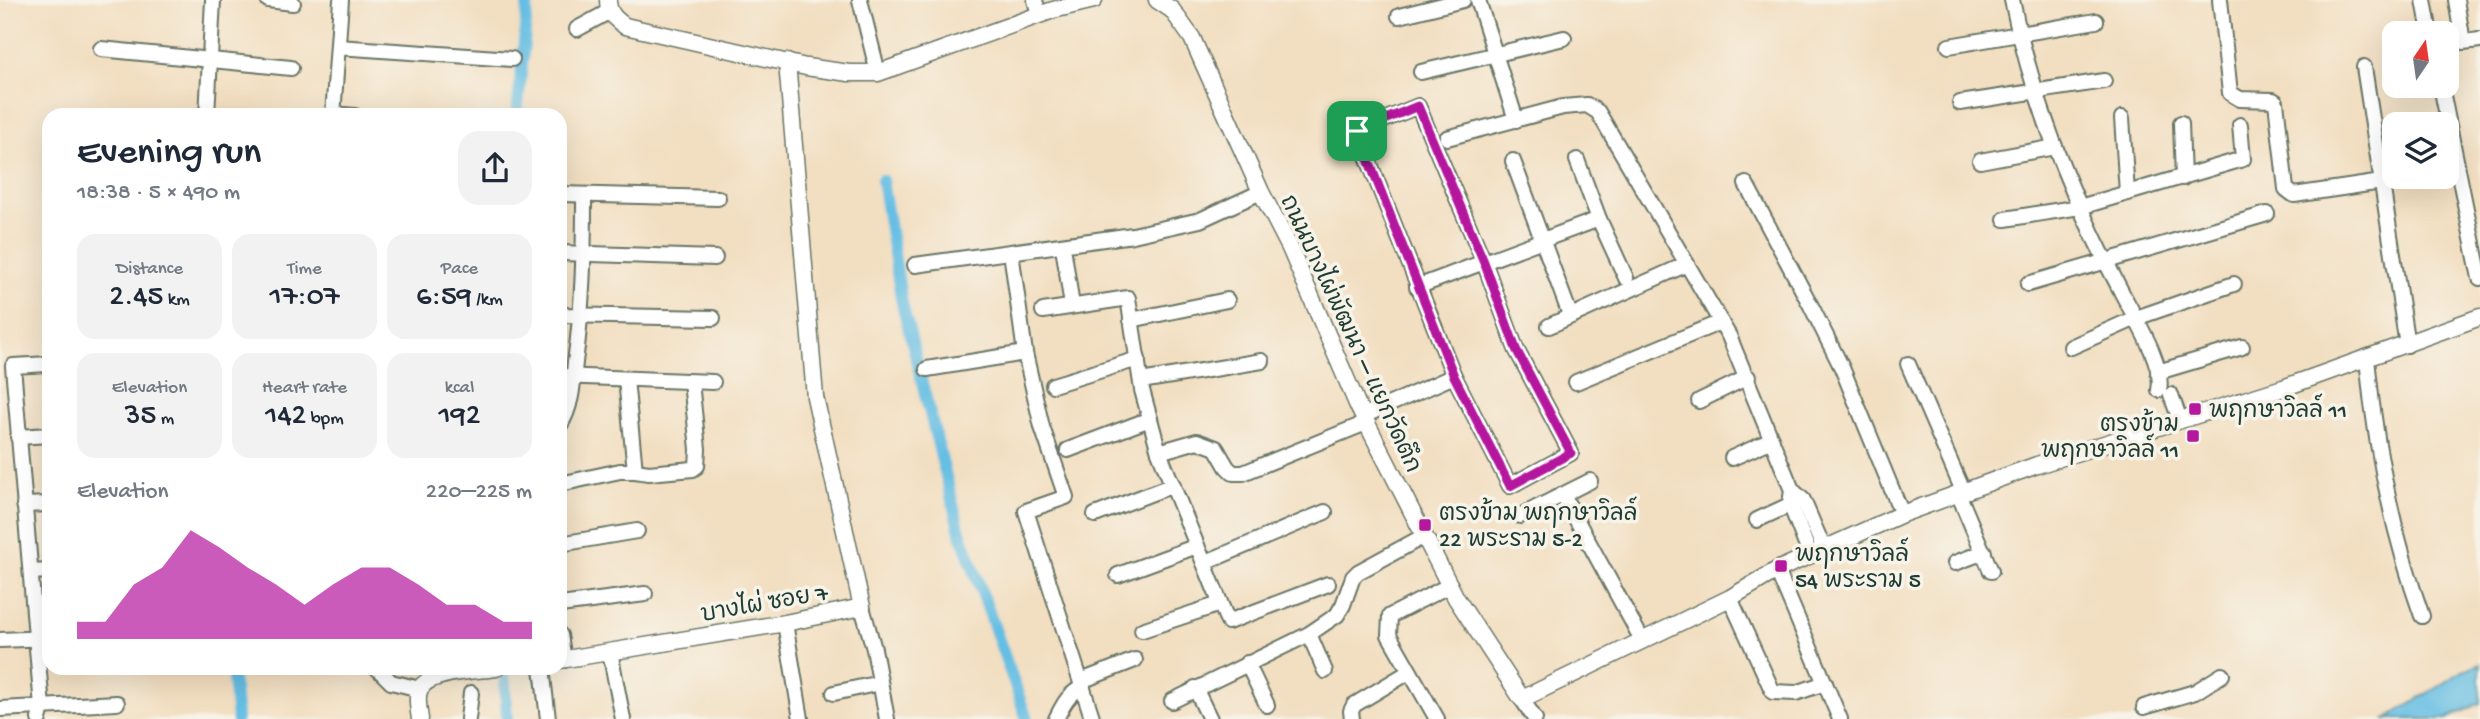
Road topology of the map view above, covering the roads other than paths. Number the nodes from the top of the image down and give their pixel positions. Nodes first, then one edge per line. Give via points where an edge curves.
1 (213, 0) edge
2 (268, 0) edge
3 (341, 0) edge
4 (860, 0) edge
5 (1094, 0) edge
6 (1157, 0) edge
7 (1463, 0) edge
8 (1478, 0) edge
9 (2012, 0) edge
10 (2220, 0) edge
11 (2424, 0) edge
12 (2456, 0) edge
13 (293, 3) dead end
14 (609, 5) edge
15 (1037, 7) edge
16 (1399, 16) dead end
17 (2096, 21) dead end
18 (2428, 21) edge
19 (577, 29) dead end
20 (2019, 34) junction
21 (1564, 38) dead end
22 (2480, 40) edge
23 (1949, 46) dead end
24 (338, 47) junction
25 (102, 48) dead end
26 (1496, 56) junction
27 (512, 59) dead end
28 (210, 60) junction
29 (787, 62) junction
30 (2364, 67) dead end
31 (290, 68) dead end
32 (1421, 72) dead end
33 (878, 73) junction
34 (2104, 81) dead end
35 (2035, 93) junction
36 (2443, 98) edge
37 (1960, 103) dead end
38 (207, 108) edge
39 (334, 108) edge
40 (2122, 118) dead end
41 (1516, 120) junction
42 (2181, 123) dead end
43 (2240, 125) dead end
44 (1447, 138) dead end
45 (2055, 147) junction
46 (1577, 160) dead end
47 (1513, 161) dead end
48 (1980, 161) dead end
49 (2183, 178) junction
50 (2382, 182) joint
51 (1746, 184) dead end
52 (2383, 189) edge
53 (1261, 192) junction
54 (2127, 193) junction
55 (567, 194) edge
56 (584, 195) junction
57 (718, 198) dead end
58 (2080, 207) junction
59 (2267, 214) dead end
60 (1599, 219) junction
61 (2006, 219) dead end
62 (1542, 240) junction
63 (1011, 251) junction
64 (567, 253) edge
65 (1064, 253) dead end
66 (584, 254) junction
67 (715, 258) dead end
68 (1484, 262) junction
69 (2106, 262) junction
70 (1687, 264) junction
71 (915, 265) dead end
72 (1626, 278) dead end
73 (2480, 278) edge
74 (2028, 284) dead end
75 (2234, 284) dead end
76 (1417, 286) junction
77 (1227, 300) dead end
78 (1072, 306) junction
79 (1043, 310) dead end
80 (1569, 312) dead end
81 (567, 315) edge
82 (581, 315) junction
83 (2480, 317) edge
84 (713, 318) dead end
85 (2136, 318) junction
86 (1132, 320) junction
87 (1721, 321) junction
88 (1549, 326) dead end
89 (2407, 345) junction
90 (2071, 347) dead end
91 (2242, 347) dead end
92 (1025, 353) junction
93 (1138, 359) junction
94 (2367, 359) junction
95 (1262, 362) dead end
96 (1908, 363) dead end
97 (42, 365) edge
98 (927, 369) dead end
99 (1454, 376) junction
100 (567, 377) edge
101 (1748, 377) junction
102 (626, 379) junction
103 (1141, 381) junction
104 (691, 382) junction
105 (713, 382) dead end
106 (1576, 382) dead end
107 (1053, 386) dead end
108 (2163, 387) junction
109 (1699, 401) dead end
110 (567, 408) edge
111 (1150, 419) junction
112 (1365, 419) junction
113 (2176, 421) junction
114 (42, 435) edge
115 (18, 437) junction
116 (1772, 440) junction
117 (1068, 450) dead end
118 (1159, 452) junction
119 (1732, 458) dead end
120 (635, 471) junction
121 (1590, 481) dead end
122 (567, 482) edge
123 (1173, 485) junction
124 (1961, 492) junction
125 (1563, 495) junction
126 (1795, 498) junction
127 (42, 504) edge
128 (24, 505) junction
129 (1325, 512) dead end
130 (1095, 514) dead end
131 (1902, 514) junction
132 (1520, 516) dead end
133 (1757, 520) dead end
134 (637, 531) dead end
135 (1424, 536) junction
136 (567, 543) edge
137 (1197, 546) junction
138 (1817, 552) junction
139 (1984, 552) junction
140 (1204, 563) junction
141 (1955, 563) dead end
142 (1777, 570) junction
143 (42, 571) edge
144 (1992, 571) dead end
145 (31, 572) junction
146 (1118, 575) dead end
147 (1328, 584) dead end
148 (1450, 585) junction
149 (645, 594) dead end
150 (1730, 598) junction
151 (567, 604) edge
152 (1220, 604) junction
153 (862, 607) junction
154 (2422, 616) dead end
155 (785, 623) junction
156 (1142, 630) dead end
157 (42, 632) edge
158 (1309, 634) junction
159 (42, 638) edge
160 (0, 640) edge
161 (1642, 640) junction
162 (610, 652) junction
163 (567, 659) edge
164 (1135, 660) dead end
165 (1247, 663) junction
166 (1325, 671) dead end
167 (1409, 672) junction
168 (42, 675) edge
169 (384, 675) edge
170 (448, 675) edge
171 (542, 675) edge
172 (2222, 675) dead end
173 (880, 683) junction
174 (1825, 683) junction
175 (1082, 684) junction
176 (1195, 688) junction
177 (420, 689) junction
178 (471, 693) dead end
179 (834, 693) dead end
180 (1522, 699) junction
181 (1172, 701) dead end
182 (117, 703) dead end
183 (1267, 705) dead end
184 (2144, 707) dead end
185 (0, 709) edge
186 (41, 713) edge
187 (1092, 717) edge
188 (420, 719) edge
189 (468, 719) edge
190 (548, 719) edge
191 (623, 719) edge
192 (802, 719) edge
193 (887, 719) edge
194 (1056, 719) edge
195 (1210, 719) edge
196 (1352, 719) edge
197 (1437, 719) edge
198 (1535, 719) edge
199 (1840, 719) edge

1 - 28 street
2 - 13 street
3 - 24 street
4 - 33 street
5 - 15 street
6 - 53 street, ถนนบางไผ่พัฒนา – แยกวัดตึก via 1172,10 1192,38
7 - 16 street
8 - 26 street
9 - 20 street
10 - 50 street via 2230,93 2240,99 2276,102 2286,189 2294,195
11 - 18 street
12 - 22 street via 2463,42
14 - 19 street
14 - 29 street via 614,18 625,26
15 - 33 street
17 - 20 street
20 - 23 street
20 - 35 street
21 - 26 street
24 - 27 street
24 - 39 street
25 - 28 street
26 - 32 street
26 - 41 street
28 - 31 street
28 - 38 street
29 - 33 street
29 - 153 street via 815,397
30 - 50 street
34 - 35 street
35 - 37 street
35 - 45 street
36 - 73 street
40 - 54 street
41 - 44 street
41 - 70 street via 1563,107 1593,107
42 - 49 street
43 - 49 street via 2248,157
45 - 48 street
45 - 58 street
46 - 60 street
47 - 62 street
49 - 54 street
51 - 131 street via 1842,368
52 - 89 street
53 - 63 street via 1200,220 1133,235
53 - 112 street, ถนนบางไผ่พัฒนา – แยกวัดตึก
54 - 58 street
55 - 56 street
56 - 57 street
56 - 66 street
58 - 61 street
58 - 69 street
59 - 69 street
60 - 62 street
60 - 72 street
62 - 68 street
62 - 80 street
63 - 71 street
63 - 92 street
64 - 66 street
65 - 78 street
66 - 67 street
66 - 82 street
68 - 76 street
68 - 76 street via 1418,106 1357,131
68 - 99 street via 1516,349 1571,453 1510,486
69 - 74 street
69 - 85 street
70 - 87 street
70 - 88 street
75 - 85 street
76 - 99 street
77 - 86 street
78 - 79 street
78 - 86 street via 1128,298
81 - 82 street
82 - 84 street
82 - 100 street
83 - 89 street
85 - 90 street
85 - 108 street
86 - 93 street
87 - 101 street
87 - 106 street
89 - 94 street
91 - 108 street
92 - 98 street
92 - 175 street via 1042,427 1066,497 1026,511
93 - 103 street
93 - 107 street
94 - 113 street
94 - 154 street via 2388,488
95 - 103 street
96 - 124 street
97 - 115 street via 13,366
99 - 112 street
100 - 102 street
100 - 110 street
101 - 109 street
101 - 116 street
102 - 104 street
102 - 120 street
103 - 111 street
104 - 105 street
104 - 120 street via 697,466 649,474
108 - 113 street
111 - 117 street
111 - 118 street
112 - 118 street via 1243,473 1233,473 1216,448 1197,441
112 - 135 street, ถนนบางไผ่พัฒนา – แยกวัดตึก
113 - 124 street
114 - 115 street
115 - 128 street
116 - 119 street
116 - 126 street
118 - 123 street
120 - 122 street
121 - 125 street
123 - 130 street
123 - 137 street
124 - 131 street
124 - 139 street
125 - 132 street
125 - 161 street
126 - 133 street
126 - 138 street
127 - 128 street
128 - 145 street
129 - 140 street
131 - 138 street
134 - 136 street
135 - 148 street, ถนนบางไผ่พัฒนา – แยกวัดตึก
135 - 158 street via 1357,572 1337,615
137 - 140 street
137 - 146 street
138 - 142 street
139 - 141 street
139 - 144 street
140 - 152 street
142 - 150 street
142 - 174 street
143 - 145 street
145 - 157 street
147 - 152 street via 1228,622
148 - 167 street via 1390,616 1389,635
148 - 180 street, ถนนบางไผ่พัฒนา – แยกวัดตึก
149 - 151 street
150 - 161 street
150 - 174 street via 1773,692 1796,693
152 - 156 street
153 - 155 street, บางไผ่ ซอย 7
153 - 173 street, บางไผ่ ซอย 7
155 - 162 street, บางไผ่ ซอย 7
155 - 192 street
158 - 165 street
158 - 166 street
159 - 160 street
161 - 180 street
162 - 163 street, บางไผ่ ซอย 7
162 - 191 street
164 - 175 street
165 - 176 street
165 - 183 street
167 - 196 street via 1354,705
167 - 197 street
168 - 186 street
169 - 177 street via 391,682
170 - 177 street via 426,681
171 - 190 street
172 - 184 street via 2195,692
173 - 179 street
173 - 193 street, บางไผ่ ซอย 7
174 - 199 street
175 - 187 street
175 - 194 street via 1066,699
176 - 181 street
176 - 195 street
177 - 188 street
178 - 189 street
180 - 198 street
182 - 186 street
185 - 186 street

